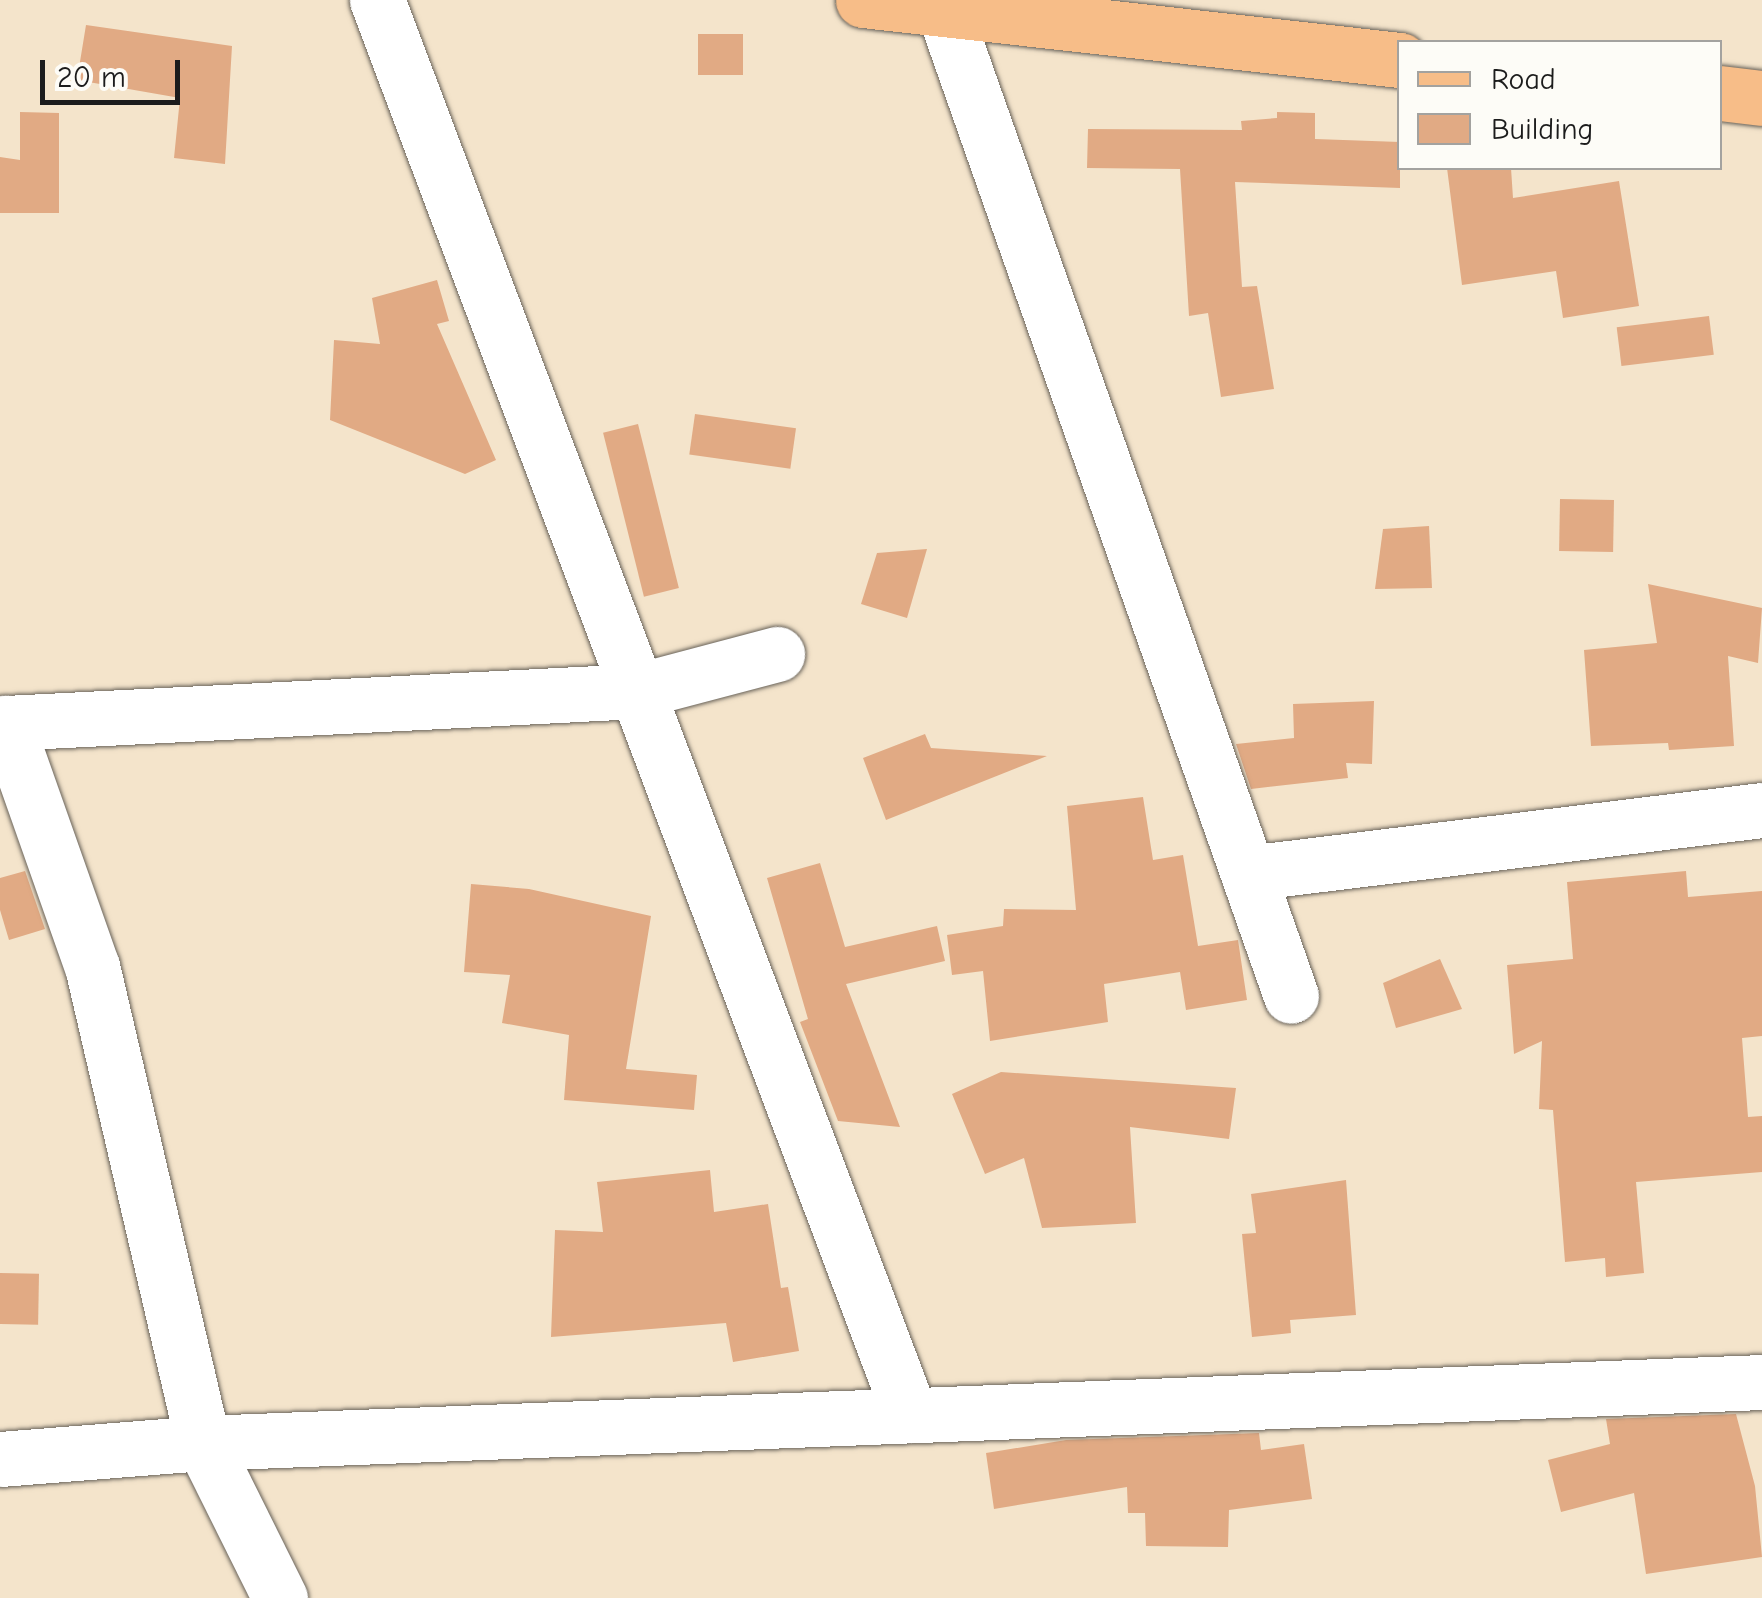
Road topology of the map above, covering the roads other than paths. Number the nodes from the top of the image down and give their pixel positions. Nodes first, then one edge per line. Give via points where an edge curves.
1 (377, 0) edge
2 (863, 0) edge
3 (944, 12) junction
4 (1397, 60) edge
5 (1722, 94) edge
6 (1762, 98) edge
7 (777, 654) dead end
8 (638, 692) junction
9 (1762, 810) edge
10 (1248, 874) junction
11 (1291, 996) dead end
12 (1762, 1382) edge
13 (910, 1415) junction
14 (202, 1443) junction
15 (0, 1458) edge
16 (280, 1598) edge

1 - 8 street
2 - 3 main road
3 - 4 main road
3 - 10 street
5 - 6 main road
7 - 8 street
8 - 13 street
8 - 14 street via 6,722 92,967
9 - 10 street
10 - 11 street
12 - 13 street
13 - 14 street
14 - 15 street
14 - 16 street

